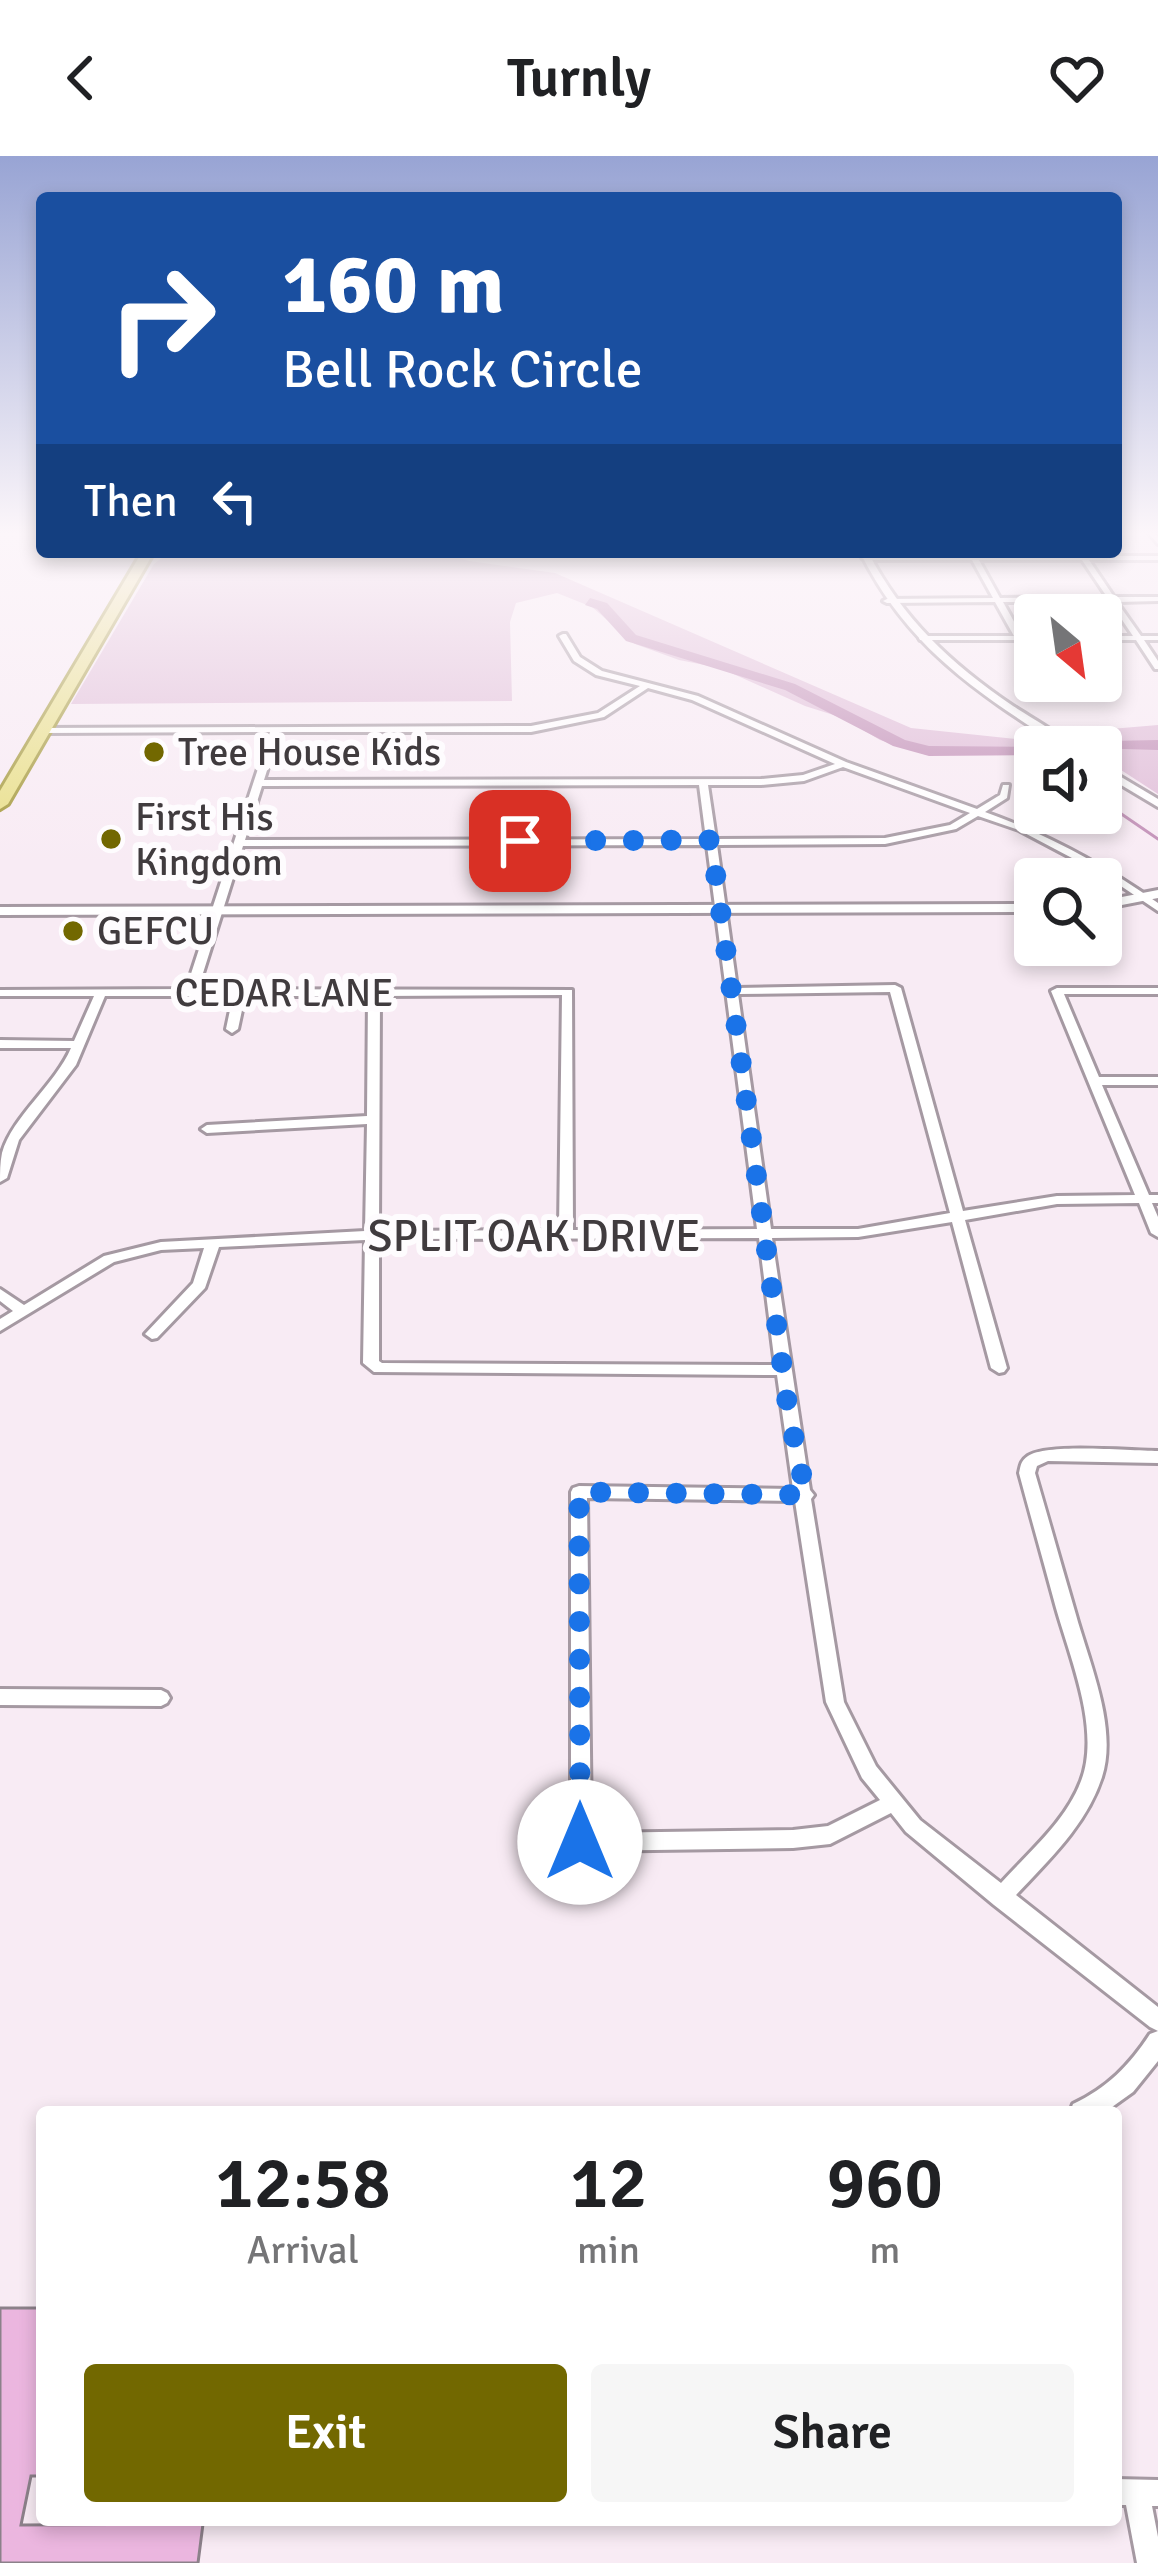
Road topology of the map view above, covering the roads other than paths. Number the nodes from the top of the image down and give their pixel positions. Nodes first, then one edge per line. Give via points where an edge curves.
1 (85, 643) edge
2 (88, 643) edge
3 (567, 643) edge
4 (929, 643) edge
5 (646, 686) junction
6 (60, 687) junction
7 (727, 712) junction
8 (714, 717) dead end
9 (1038, 726) edge
10 (44, 730) junction
11 (275, 730) junction
12 (843, 764) junction
13 (0, 774) edge
14 (1122, 781) edge
15 (703, 782) junction
16 (259, 783) junction
17 (1006, 787) dead end
18 (0, 804) edge
19 (1158, 804) edge
20 (979, 812) junction
21 (711, 840) junction
22 (240, 842) junction
23 (1151, 896) edge
24 (720, 908) junction
25 (1014, 908) edge
26 (1158, 908) edge
27 (0, 910) edge
28 (219, 910) junction
29 (734, 991) junction
30 (1158, 991) edge
31 (240, 992) junction
32 (0, 993) edge
33 (101, 993) junction
34 (191, 993) junction
35 (374, 993) junction
36 (232, 1029) dead end
37 (0, 1043) edge
38 (79, 1045) junction
39 (1095, 1081) junction
40 (1158, 1081) edge
41 (372, 1120) junction
42 (207, 1129) dead end
43 (7, 1140) edge
44 (0, 1178) edge
45 (1151, 1199) edge
46 (957, 1216) junction
47 (1158, 1233) edge
48 (372, 1235) junction
49 (765, 1235) junction
50 (566, 1236) junction
51 (213, 1243) junction
52 (0, 1294) edge
53 (23, 1312) junction
54 (0, 1326) edge
55 (152, 1334) dead end
56 (1000, 1368) dead end
57 (783, 1370) junction
58 (1158, 1457) edge
59 (806, 1495) junction
60 (0, 1697) edge
61 (161, 1698) dead end
62 (892, 1803) junction
63 (1001, 1898) junction
64 (1158, 2020) edge
65 (1158, 2042) edge
66 (1096, 2106) edge
67 (1136, 2492) edge
68 (1150, 2563) edge

1 - 6 main road
2 - 6 main road
3 - 5 street via 589,668
4 - 9 street
5 - 7 street
5 - 11 street via 601,715 546,728
6 - 10 main road
6 - 13 main road
7 - 8 street
7 - 12 street
10 - 11 street
10 - 18 main road
11 - 16 street
12 - 15 street via 792,779
12 - 20 street
14 - 19 street
15 - 16 street
15 - 21 street
16 - 22 street
17 - 20 street
20 - 21 street via 937,832 885,841
20 - 23 street
21 - 22 street
21 - 24 street
22 - 28 street
23 - 26 street
24 - 25 street
24 - 28 street
24 - 29 street
27 - 28 street
28 - 34 street
29 - 46 street via 895,988
29 - 49 street
30 - 39 street via 1058,991
31 - 34 street, CEDAR LANE
31 - 35 street, CEDAR LANE
31 - 36 street
32 - 33 street, CEDAR LANE
33 - 34 street, CEDAR LANE
33 - 38 street
35 - 41 street
35 - 50 street, CEDAR LANE via 568,992
37 - 38 street
38 - 43 street
39 - 40 street
39 - 45 street
41 - 42 street
41 - 48 street
43 - 44 street
45 - 46 street, SPLIT OAK DRIVE via 1057,1200
45 - 47 street
46 - 49 street, SPLIT OAK DRIVE via 858,1233
46 - 56 street
48 - 50 street, SPLIT OAK DRIVE
48 - 51 street, SPLIT OAK DRIVE
48 - 57 street via 371,1363 379,1368
49 - 50 street, SPLIT OAK DRIVE
49 - 57 street
51 - 53 street, SPLIT OAK DRIVE via 109,1259
51 - 55 street via 200,1285
52 - 53 street
53 - 54 street, SPLIT OAK DRIVE
57 - 59 street
58 - 63 street via 1046,1455 1030,1462 1096,1744 1080,1804
59 - 62 street via 836,1702
59 - 62 street via 579,1492 580,1842 812,1837
60 - 61 street
62 - 63 street
63 - 64 street
65 - 66 street via 1136,2076
67 - 68 street

